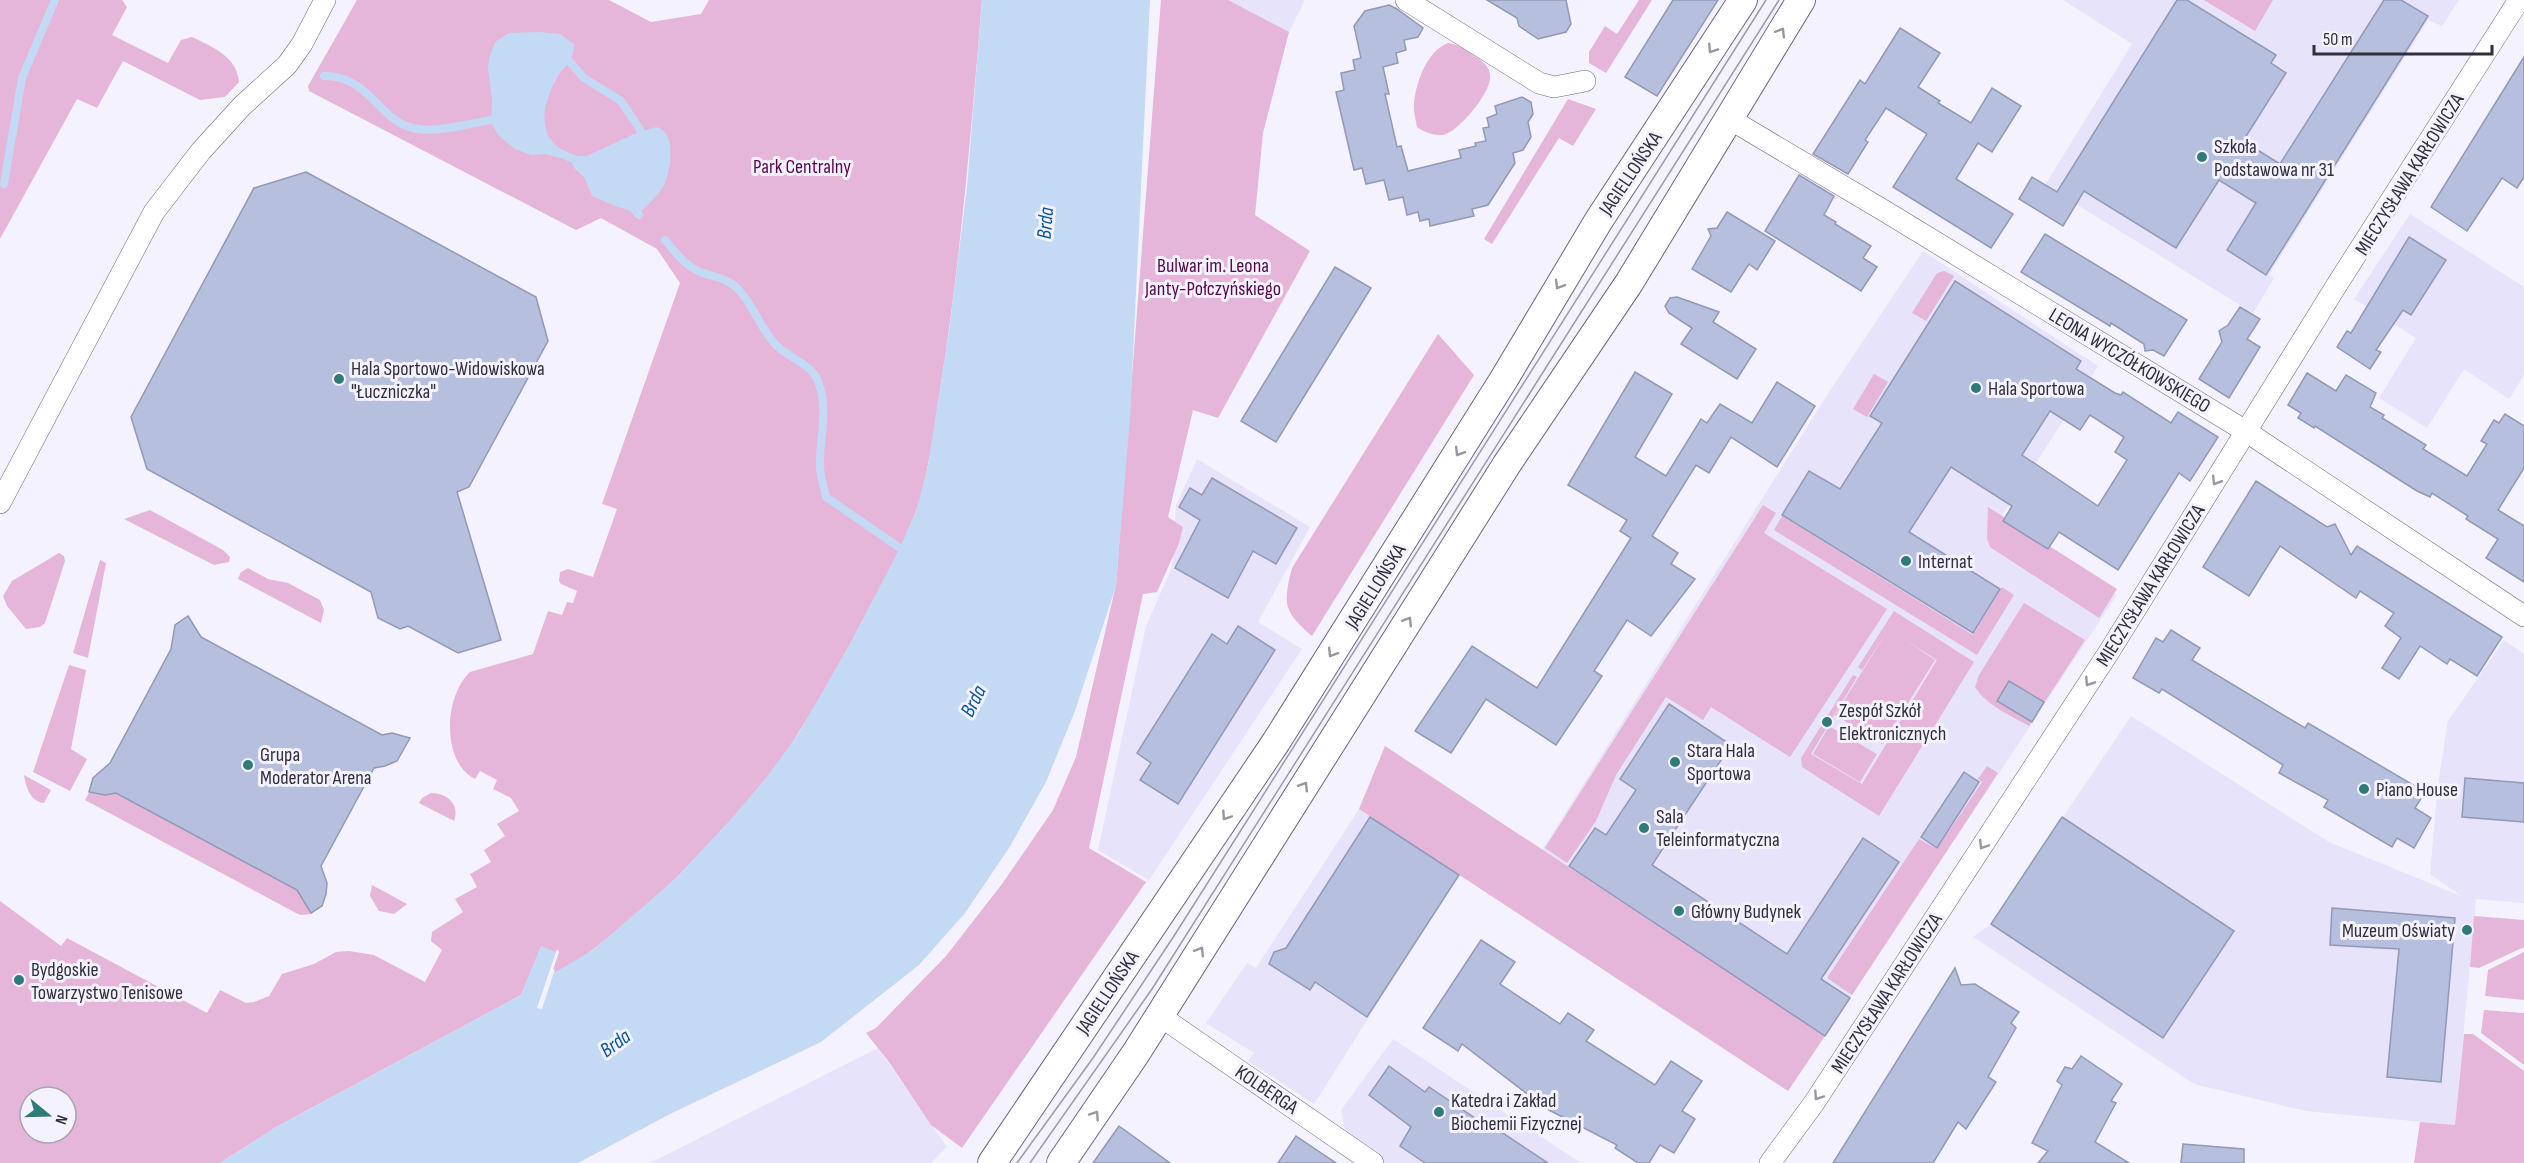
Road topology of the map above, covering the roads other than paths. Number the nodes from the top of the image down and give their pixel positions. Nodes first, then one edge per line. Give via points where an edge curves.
1 (325, 0) edge
2 (1406, 0) edge
3 (1743, 0) edge
4 (1801, 0) edge
5 (2519, 0) edge
6 (1586, 81) dead end
7 (1728, 118) junction
8 (2247, 432) junction
9 (0, 503) edge
10 (2524, 616) edge
11 (1160, 1016) junction
12 (992, 1163) edge
13 (1061, 1163) edge
14 (1374, 1163) edge
15 (1770, 1163) edge

1 - 9 street via 287,64 201,151 154,212
2 - 6 street via 1539,83 1554,87
3 -> 12 main road, JAGIELLOŃSKA via 1599,220 1276,742
7 -> 4 main road
5 - 8 street, MIECZYSŁAWA KARŁOWICZA
7 - 8 street, LEONA WYCZÓŁKOWSKIEGO
11 -> 7 main road via 1507,464 1635,274
8 - 10 street, LEONA WYCZÓŁKOWSKIEGO
8 -> 15 street, MIECZYSŁAWA KARŁOWICZA via 1925,935
13 -> 11 main road
11 - 14 street, KOLBERGA

